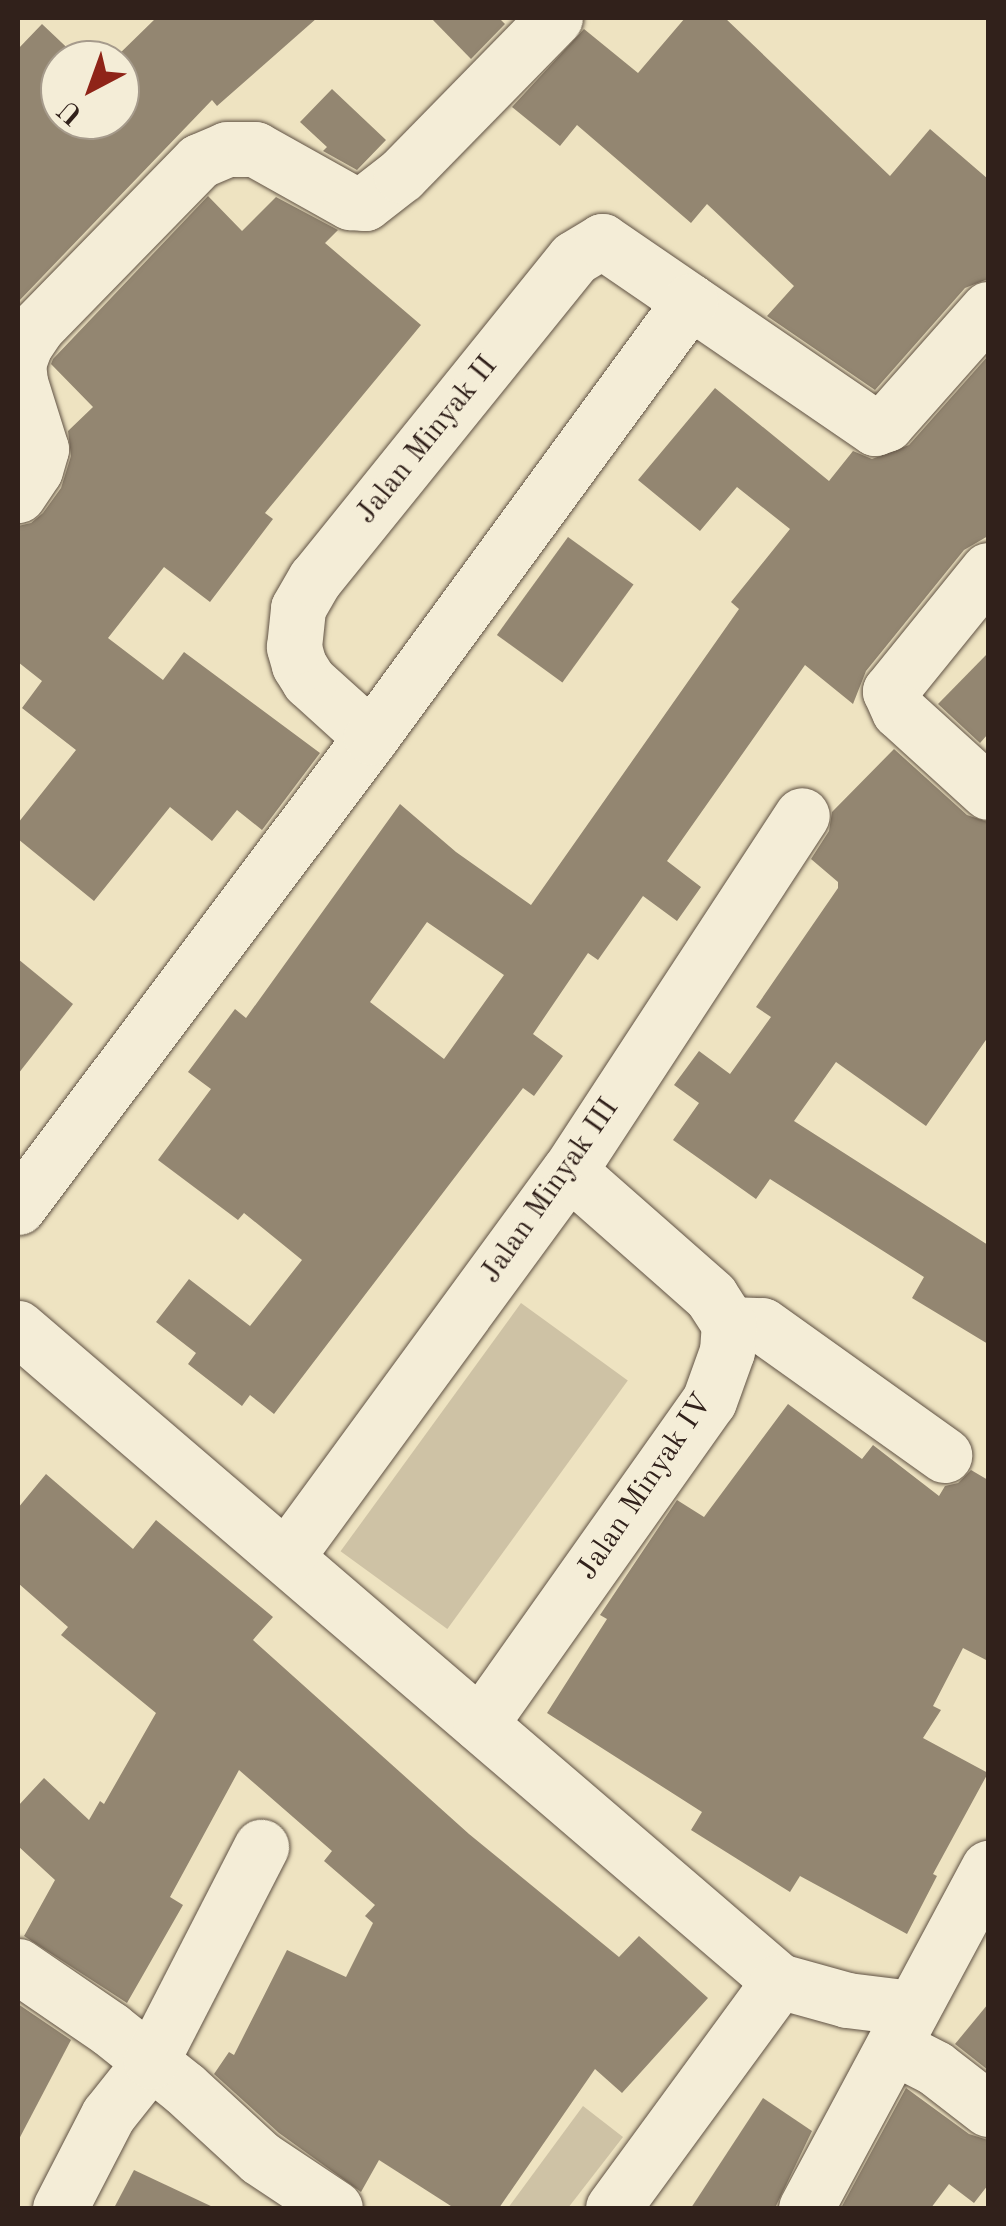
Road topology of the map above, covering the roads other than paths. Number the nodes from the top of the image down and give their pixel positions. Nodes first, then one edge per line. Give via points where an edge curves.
1 (555, 18) edge
2 (690, 301) junction
3 (988, 309) edge
4 (18, 495) edge
5 (988, 570) edge
6 (371, 737) junction
7 (988, 792) edge
8 (802, 815) dead end
9 (36, 1146) edge
10 (569, 1171) junction
11 (18, 1207) edge
12 (728, 1324) junction
13 (18, 1328) edge
14 (944, 1455) dead end
15 (286, 1557) junction
16 (480, 1724) junction
17 (261, 1847) dead end
18 (988, 1868) edge
19 (18, 1966) edge
20 (779, 1980) junction
21 (904, 2028) junction
22 (151, 2061) junction
23 (988, 2109) edge
24 (60, 2208) edge
25 (335, 2208) edge
26 (613, 2208) edge
27 (806, 2208) edge

1 - 4 street via 402,175 366,203 350,202 256,149 227,148 199,162 26,345 20,382 40,449
2 - 3 street, Jalan Minyak II via 876,428
2 - 6 street
2 - 6 street, Jalan Minyak II via 602,241 574,258 315,579 293,629 299,665
5 - 7 street via 890,691 900,711
6 - 9 street
8 - 10 street, Jalan Minyak III
9 - 11 street
10 - 12 street via 711,1296
10 - 15 street, Jalan Minyak III
12 - 14 street via 762,1325
12 - 16 street, Jalan Minyak IV via 727,1352 709,1401
13 - 15 street
15 - 16 street
16 - 20 street
17 - 22 street
18 - 21 street
19 - 22 street
20 - 21 street via 847,2000
20 - 26 street
21 - 23 street via 935,2068
21 - 27 street
22 - 24 street via 108,2115
22 - 25 street via 260,2158

